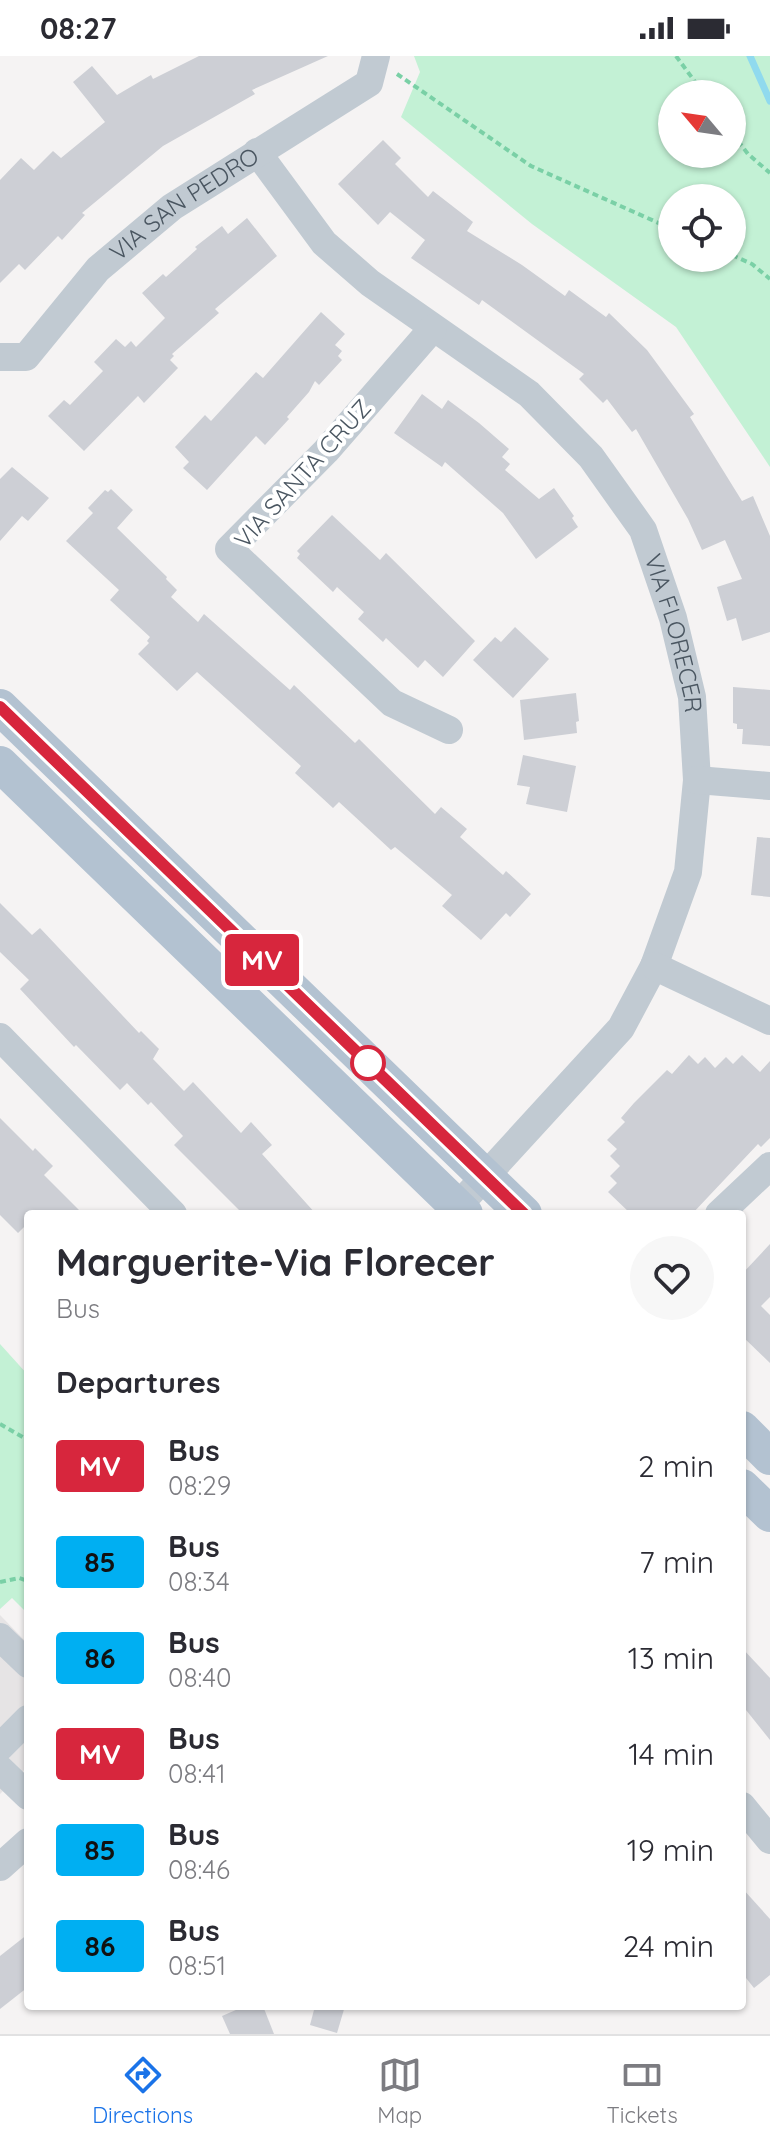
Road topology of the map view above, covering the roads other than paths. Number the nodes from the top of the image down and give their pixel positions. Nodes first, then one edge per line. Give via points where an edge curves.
1 (374, 66) edge
2 (257, 152) junction
3 (433, 328) junction
4 (13, 357) edge
5 (0, 707) edge
6 (449, 730) dead end
7 (0, 764) edge
8 (697, 780) junction
9 (770, 786) edge
10 (654, 966) junction
11 (770, 1021) edge
12 (0, 1037) edge
13 (769, 1170) edge
14 (486, 1177) junction
15 (169, 1210) edge
16 (461, 1210) edge
17 (520, 1210) edge
18 (724, 1210) edge
19 (746, 1433) edge
20 (770, 1457) edge
21 (746, 1491) edge
22 (770, 1514) edge
23 (0, 1637) edge
24 (24, 1660) edge
25 (24, 1723) edge
26 (0, 1747) edge
27 (0, 1769) edge
28 (24, 1792) edge
29 (746, 1811) edge
30 (770, 1840) edge
31 (24, 1846) edge
32 (0, 1867) edge

1 - 2 street, VIA SAN PEDRO
2 - 3 street, VIA FLORECER via 324,243
2 - 4 street, VIA SAN PEDRO via 172,207 98,269
3 - 6 street, VIA SANTA CRUZ via 326,451 229,549 392,703
3 - 8 street, VIA FLORECER via 529,394 591,457 643,530 673,618 692,697
5 - 14 main road
7 - 16 main road
8 - 9 street
8 - 10 street, VIA FLORECER via 688,872
10 - 11 street
10 - 14 street, VIA FLORECER via 621,1028
12 - 15 street
13 - 18 street
14 - 16 street, VIA FLORECER
14 - 17 main road
19 - 20 main road
21 - 22 main road
23 - 24 street
25 - 26 street
27 - 28 street
29 - 30 street
31 - 32 street

